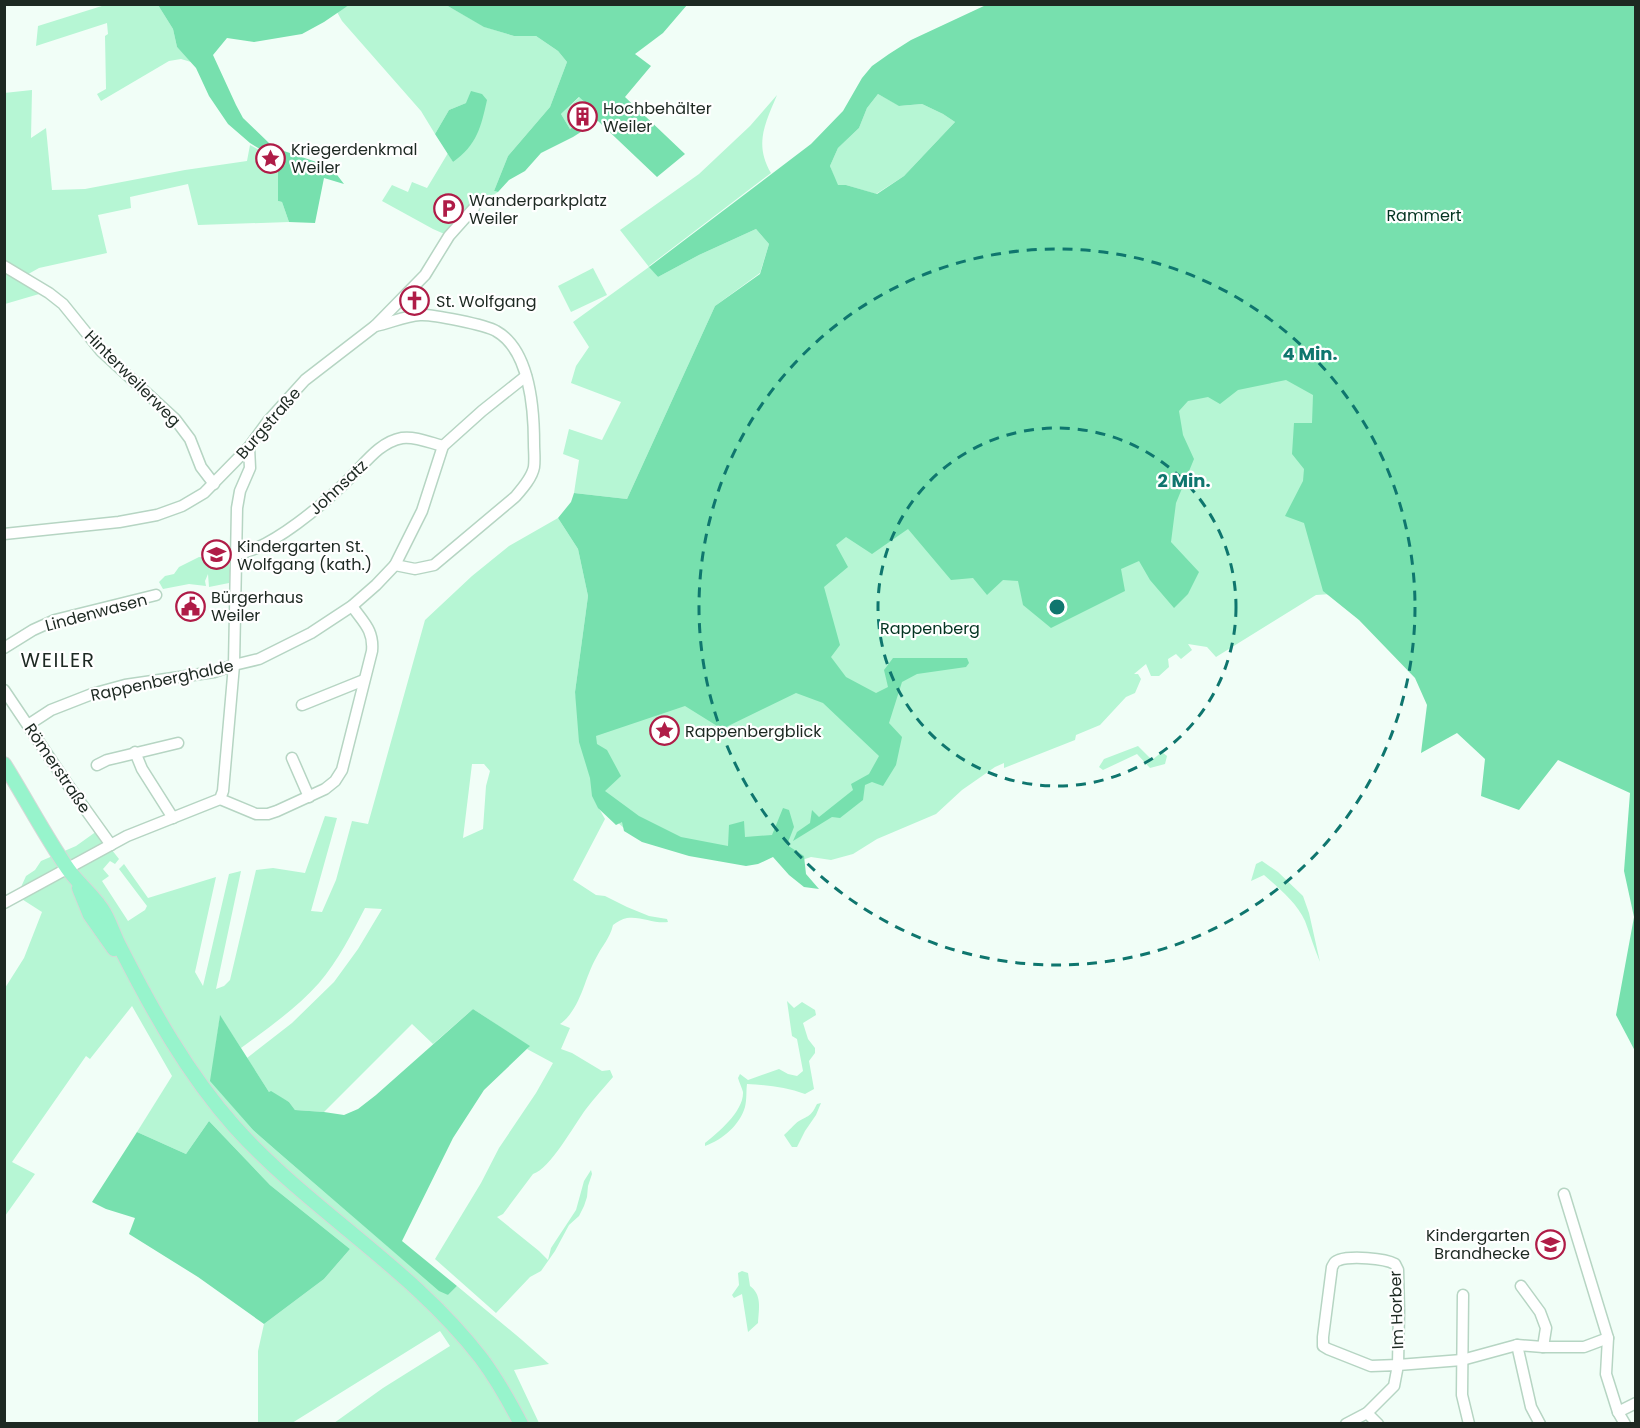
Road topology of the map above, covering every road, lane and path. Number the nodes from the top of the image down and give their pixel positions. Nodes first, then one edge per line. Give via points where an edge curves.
1 (474, 208) dead end
2 (4, 266) edge
3 (375, 326) junction
4 (526, 376) junction
5 (443, 446) junction
6 (249, 447) junction
7 (214, 484) junction
8 (4, 534) edge
9 (237, 554) junction
10 (395, 565) junction
11 (156, 595) dead end
12 (352, 606) junction
13 (4, 648) edge
14 (234, 664) junction
15 (364, 680) junction
16 (4, 690) edge
17 (302, 705) dead end
18 (28, 725) junction
19 (178, 743) dead end
20 (135, 752) junction
21 (292, 758) dead end
22 (4, 764) edge
23 (97, 765) dead end
24 (309, 797) junction
25 (220, 799) junction
26 (173, 818) junction
27 (111, 845) junction
28 (68, 869) junction
29 (4, 903) edge
30 (1564, 1194) dead end
31 (1521, 1286) dead end
32 (1463, 1295) dead end
33 (1608, 1338) junction
34 (1517, 1345) junction
35 (1543, 1347) junction
36 (1462, 1360) junction
37 (1398, 1365) junction
38 (1635, 1403) edge
39 (1618, 1412) junction
40 (1367, 1413) junction
41 (521, 1424) edge
42 (1346, 1424) edge
43 (1378, 1424) edge
44 (1469, 1424) edge
45 (1540, 1424) edge
46 (1625, 1424) edge

1 - 3 street, Burgstraße via 449,236 425,276
2 - 7 street, Hinterweilerweg via 63,304 101,351 175,419
3 - 4 street via 421,315 481,325 507,339
3 - 6 street, Burgstraße via 305,380
4 - 5 street
4 - 10 street via 532,401 534,468 526,485 434,564 415,569
5 - 9 street, Johnsatz via 404,438 389,442 309,514 260,547
5 - 10 street, Rappenberghalde via 422,511
6 - 7 street, Burgstraße
6 - 9 street via 250,468 237,508
7 - 8 street, Burgstraße via 182,506 157,515
9 - 14 street
10 - 12 street, Rappenberghalde
11 - 13 street, Lindenwasen via 55,620
12 - 14 street, Rappenberghalde via 259,659
12 - 15 street via 373,639
14 - 18 street, Rappenberghalde via 214,672 125,685 92,694 51,710
14 - 25 street
15 - 17 street
15 - 24 street via 342,770 335,781
16 - 18 street, Römerstraße
18 - 27 street, Römerstraße
19 - 20 street
20 - 23 street
20 - 26 street
21 - 24 street
22 - 28 main road
24 - 25 street via 268,814 256,814
25 - 26 street
26 - 27 street
27 - 28 street
28 - 29 street
28 - 41 main road via 90,915 186,1063 232,1125 285,1177 380,1256 444,1316 486,1365
30 - 33 street
31 - 35 street via 1540,1312 1546,1328
32 - 36 street
33 - 35 street, Im Horber via 1584,1347
33 - 39 street via 1606,1374
34 - 35 street, Im Horber
34 - 36 street, Im Horber
34 - 45 street via 1531,1407
36 - 37 street, Im Horber
36 - 44 street via 1462,1395
37 - 37 street, Im Horber via 1371,1366 1323,1346 1335,1262 1359,1258 1395,1264
37 - 40 street via 1394,1386
38 - 39 street
39 - 46 street
40 - 42 street
40 - 43 street

